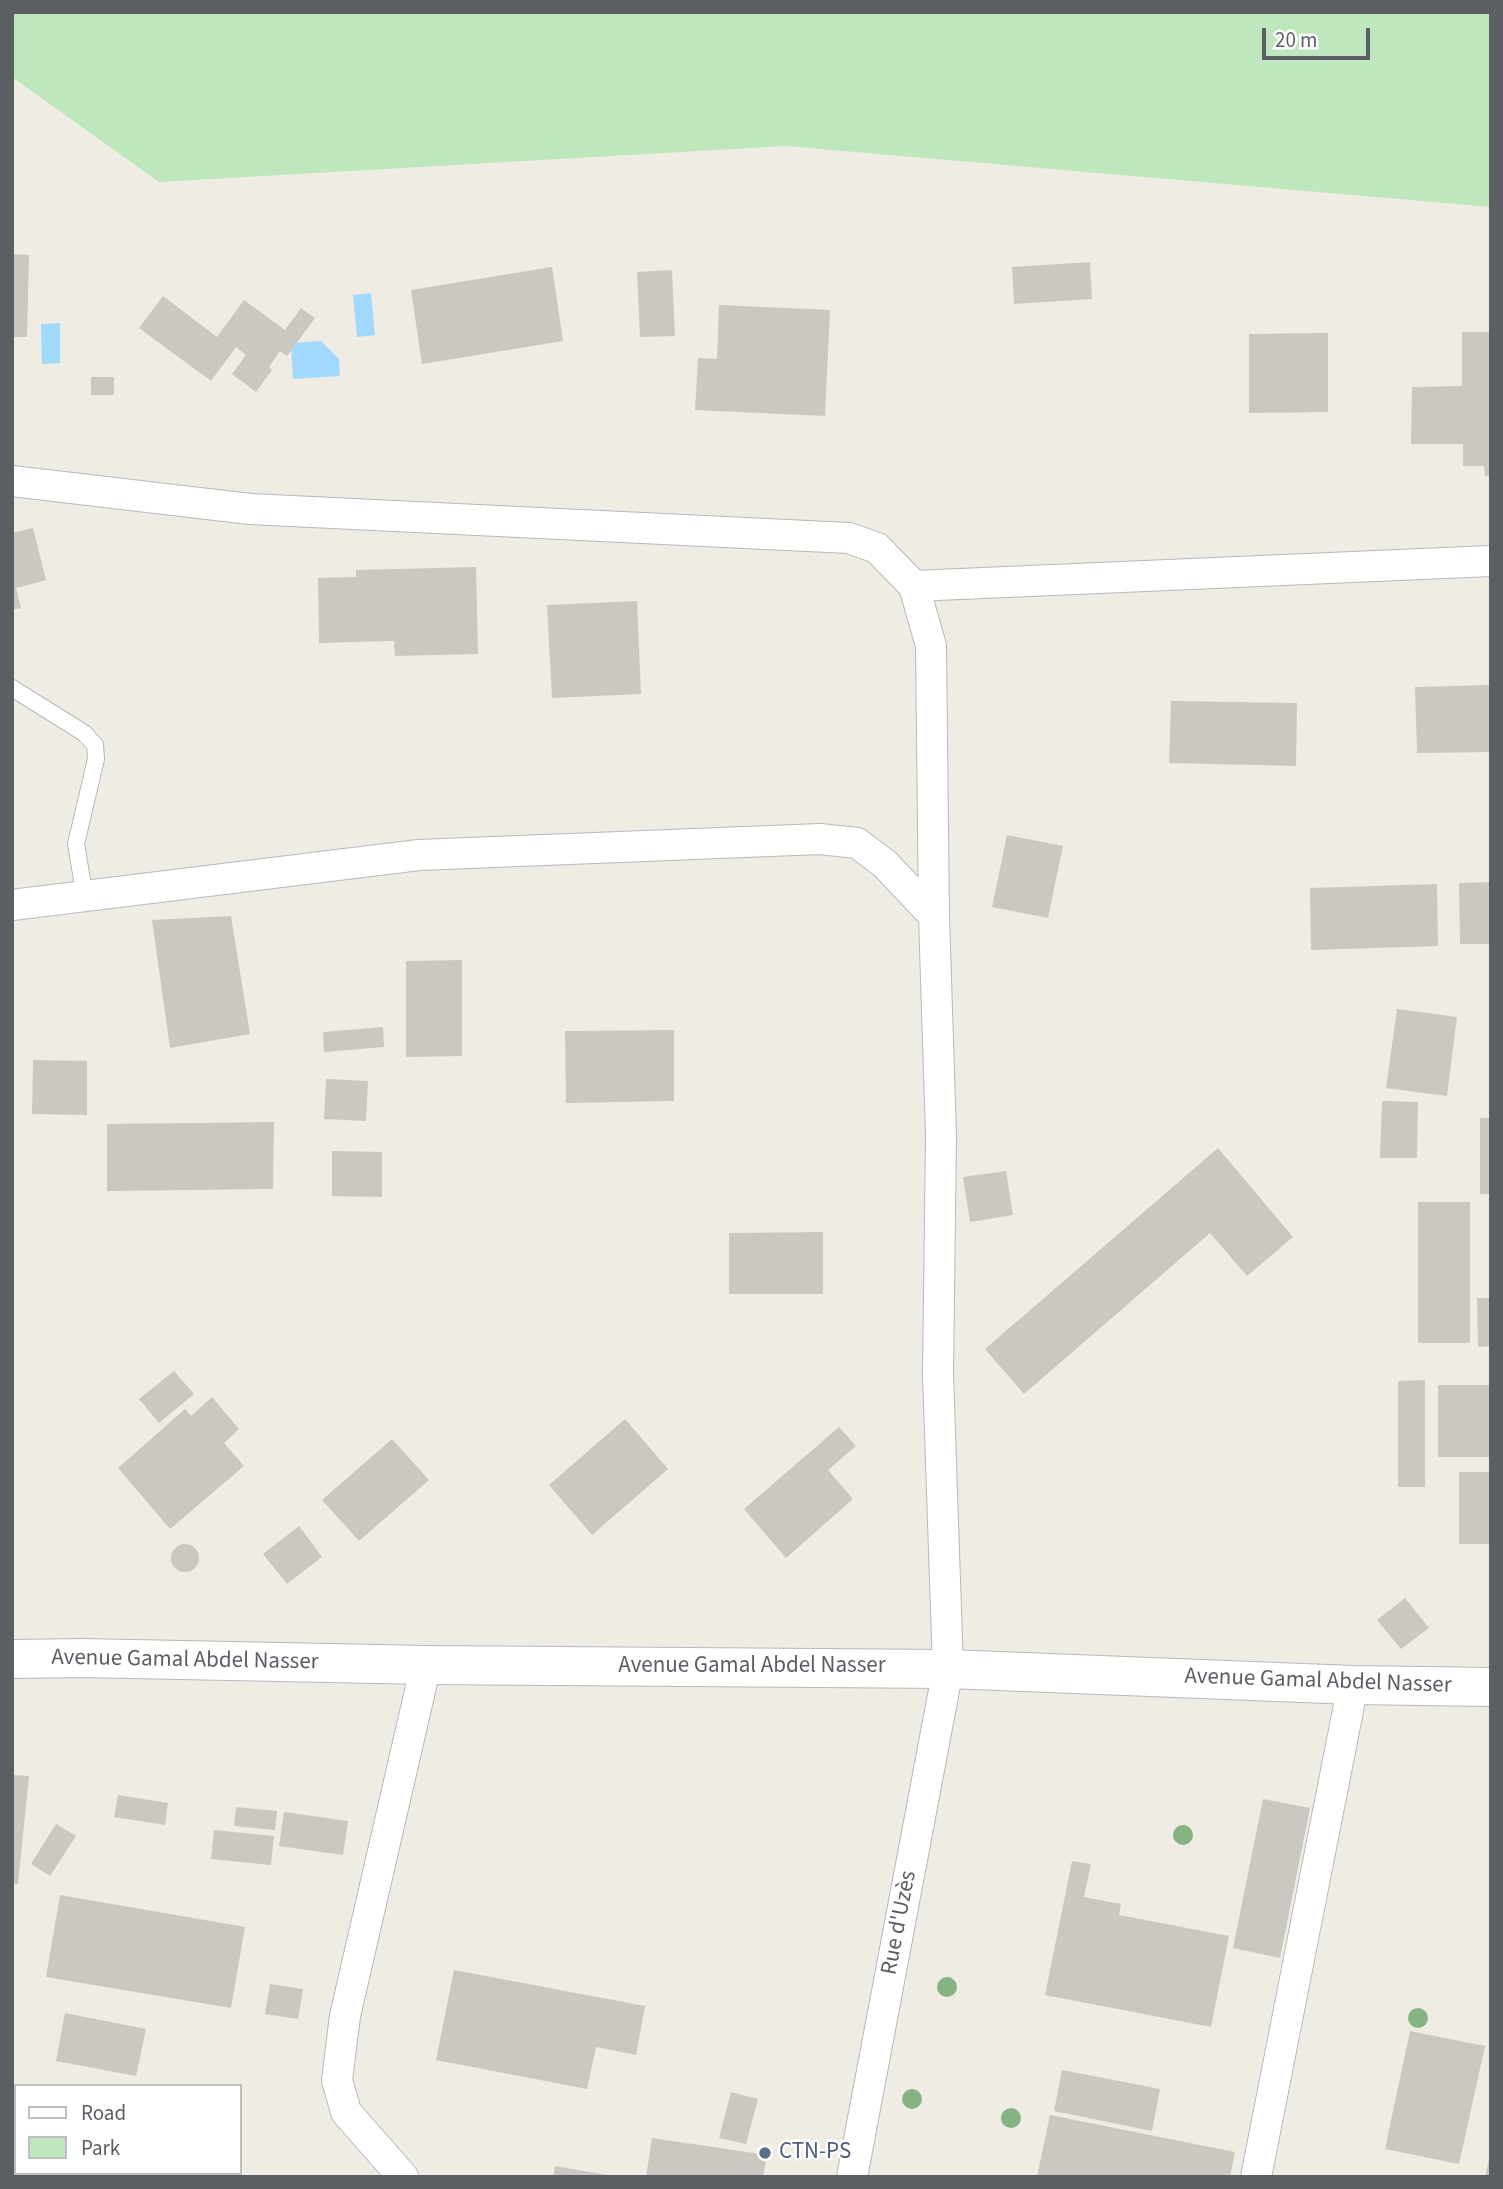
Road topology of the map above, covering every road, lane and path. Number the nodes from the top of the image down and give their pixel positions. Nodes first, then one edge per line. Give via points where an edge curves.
1 (12, 481) edge
2 (1491, 561) edge
3 (914, 586) junction
4 (12, 688) edge
5 (85, 897) junction
6 (12, 905) edge
7 (934, 916) junction
8 (12, 1659) edge
9 (426, 1665) junction
10 (948, 1669) junction
11 (1353, 1685) junction
12 (1491, 1687) edge
13 (404, 2177) edge
14 (852, 2177) edge
15 (1256, 2177) edge

1 - 3 street via 250,509 849,538 877,548
2 - 3 street
3 - 7 street, Rue d'Uzès via 931,646
4 - 5 lane via 84,733 95,745 96,759 76,844
5 - 6 street
5 - 7 street via 419,855 820,839 857,843 885,864
7 - 10 street, Rue d'Uzès via 942,1136 938,1374
8 - 9 street, Avenue Gamal Abdel Nasser
9 - 10 street, Avenue Gamal Abdel Nasser
9 - 13 street via 345,2016 337,2080 346,2112
10 - 11 street, Avenue Gamal Abdel Nasser
10 - 14 street, Rue d'Uzès
11 - 12 street, Avenue Gamal Abdel Nasser
11 - 15 street

